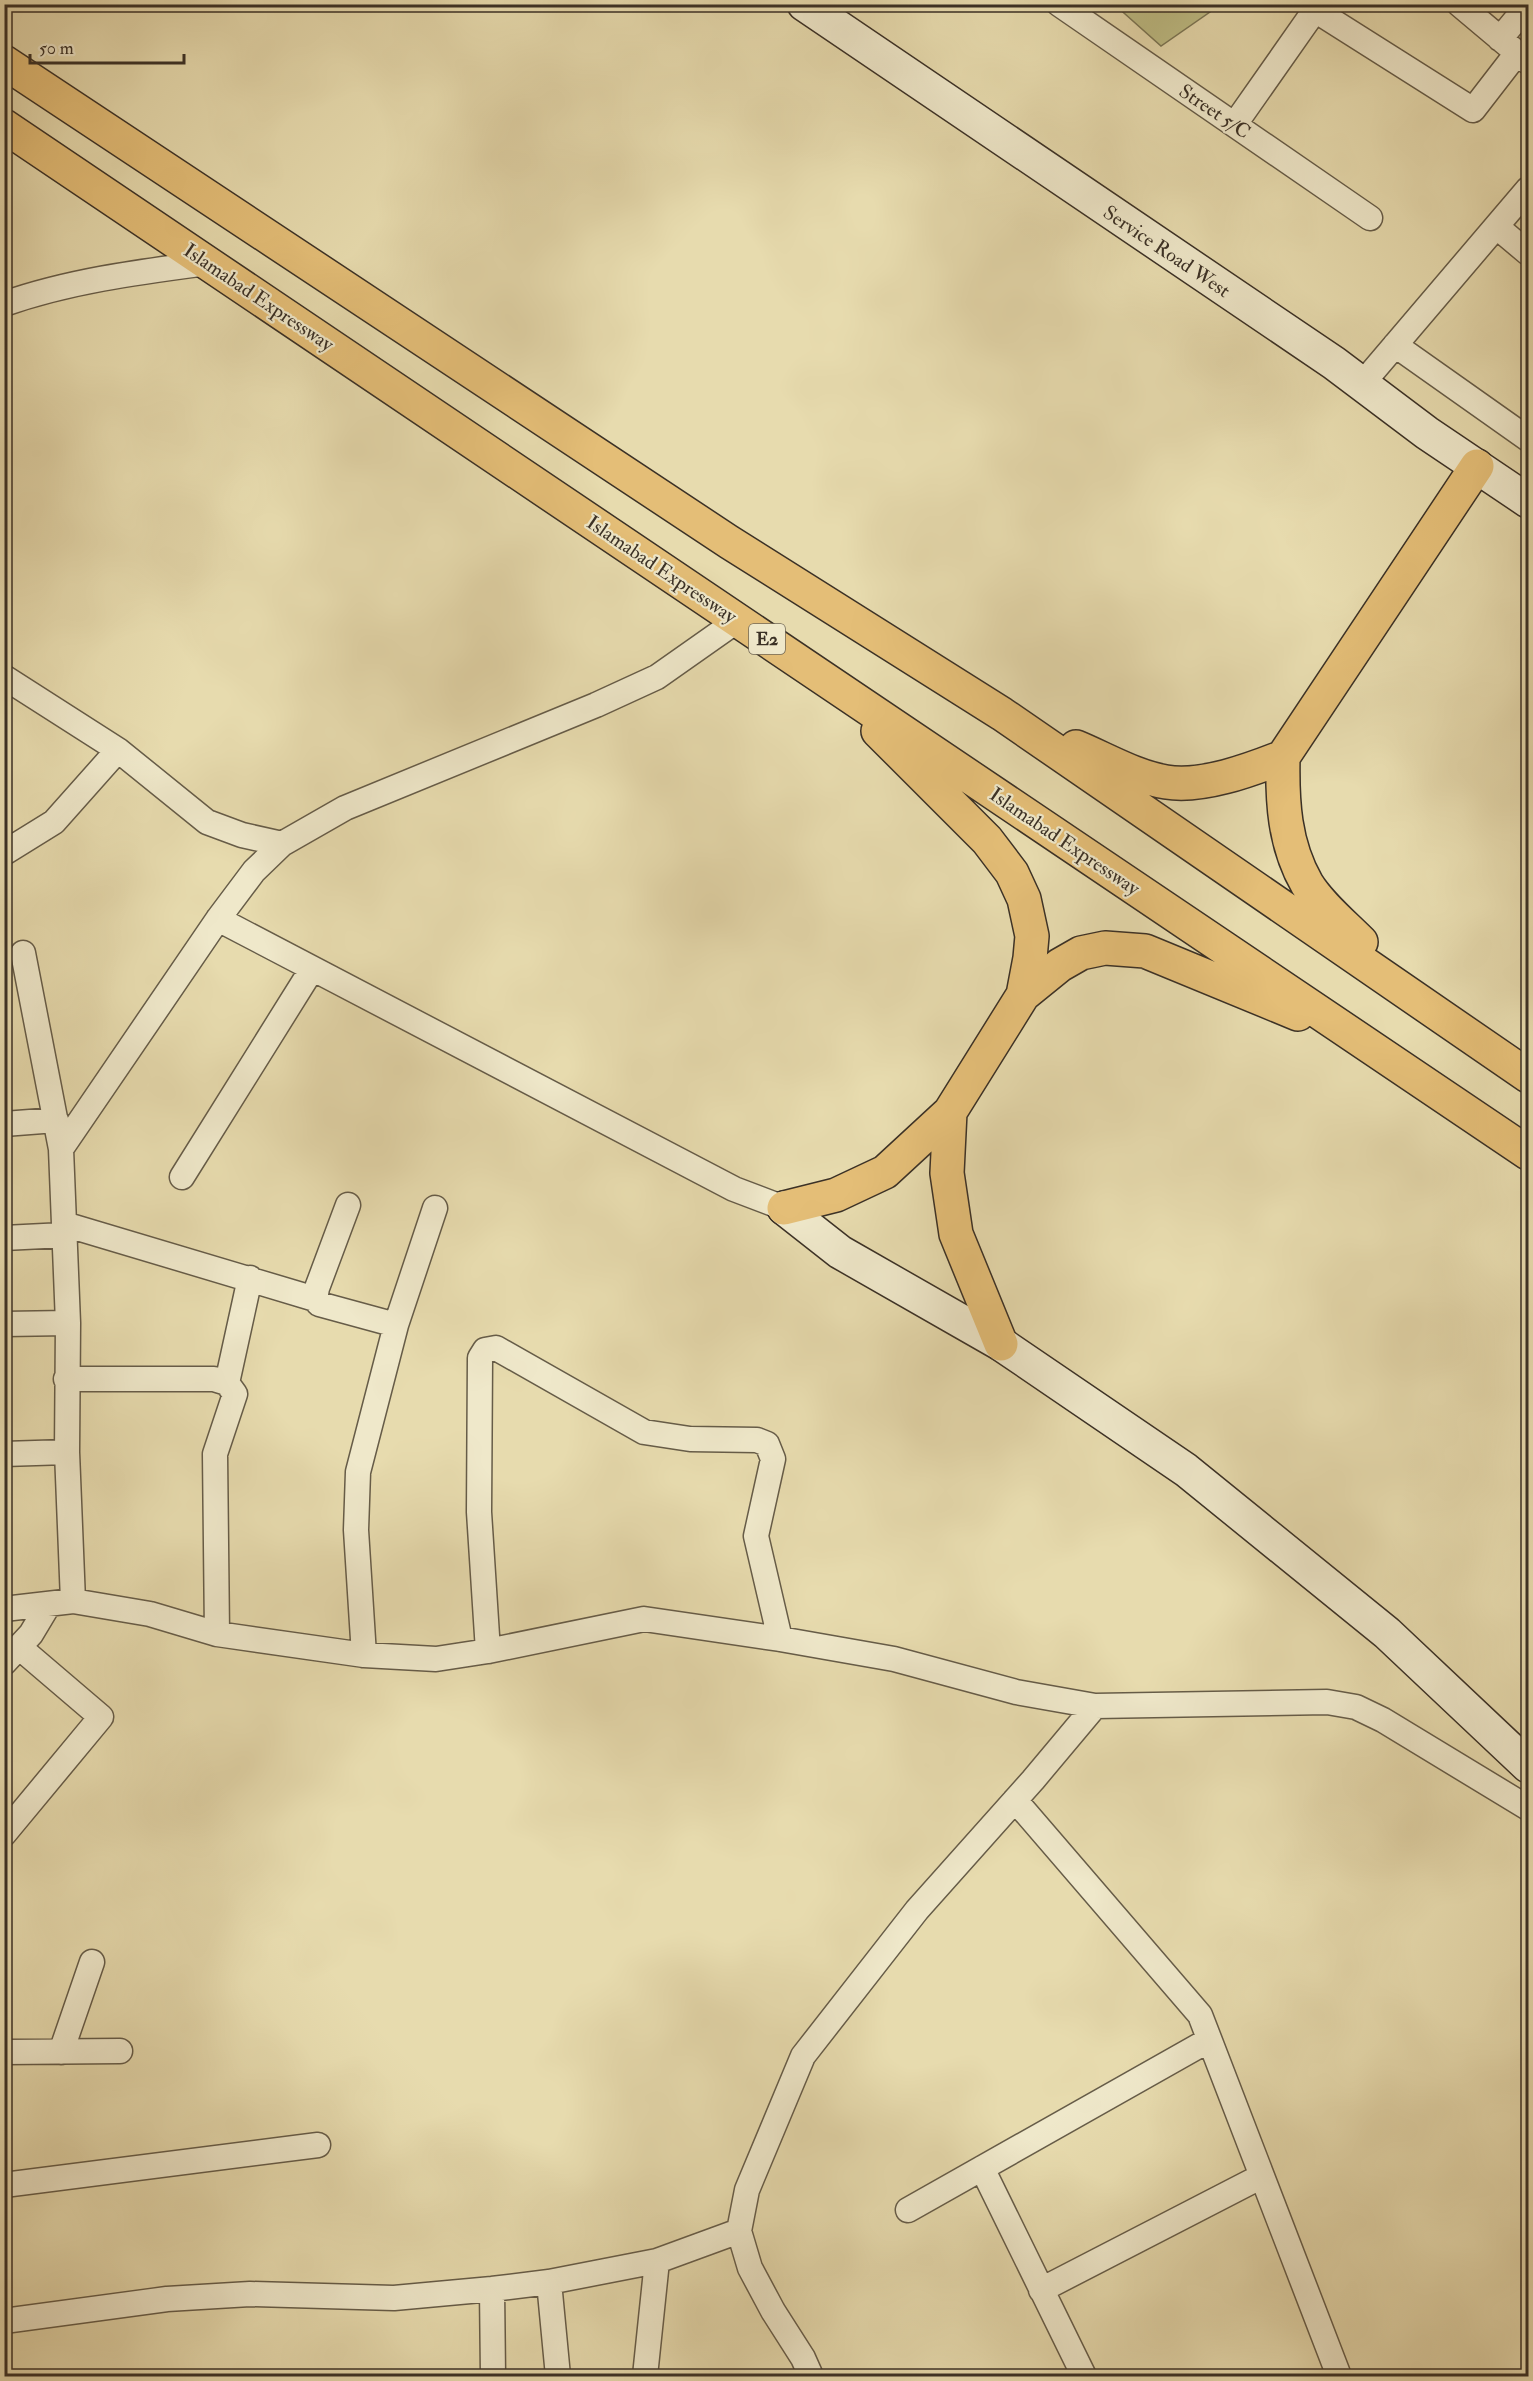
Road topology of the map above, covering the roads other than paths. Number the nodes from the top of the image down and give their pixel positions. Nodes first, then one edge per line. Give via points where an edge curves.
1 (804, 4) edge
2 (1059, 4) edge
3 (1459, 4) edge
4 (1528, 5) edge
5 (1515, 51) edge
6 (4, 62) edge
7 (1235, 124) junction
8 (4, 126) edge
9 (1528, 189) edge
10 (1370, 218) dead end
11 (1497, 227) junction
12 (1528, 253) edge
13 (207, 263) junction
14 (4, 304) edge
15 (1395, 345) junction
16 (1362, 384) junction
17 (1528, 439) edge
18 (1477, 466) junction
19 (1528, 501) edge
20 (738, 620) junction
21 (4, 677) edge
22 (835, 686) junction
23 (1002, 714) junction
24 (118, 750) junction
25 (1283, 757) junction
26 (282, 843) junction
27 (4, 853) edge
28 (218, 919) junction
29 (23, 953) dead end
30 (312, 969) junction
31 (1412, 994) junction
32 (1023, 995) junction
33 (1358, 1038) junction
34 (1528, 1076) edge
35 (950, 1112) junction
36 (56, 1120) junction
37 (4, 1124) edge
38 (61, 1149) junction
39 (1528, 1154) edge
40 (182, 1176) dead end
41 (348, 1205) dead end
42 (435, 1208) dead end
43 (784, 1208) junction
44 (64, 1229) junction
45 (4, 1238) edge
46 (250, 1278) junction
47 (315, 1299) junction
48 (68, 1323) junction
49 (4, 1324) edge
50 (396, 1325) junction
51 (1000, 1344) junction
52 (66, 1379) junction
53 (227, 1383) junction
54 (67, 1452) junction
55 (4, 1455) edge
56 (61, 1602) junction
57 (4, 1609) edge
58 (217, 1634) junction
59 (780, 1639) junction
60 (488, 1651) junction
61 (12, 1655) edge
62 (364, 1655) junction
63 (1095, 1706) junction
64 (1528, 1766) edge
65 (1015, 1800) junction
66 (1528, 1808) edge
67 (4, 1834) edge
68 (92, 1962) dead end
69 (1209, 2040) junction
70 (120, 2051) dead end
71 (4, 2052) edge
72 (61, 2052) junction
73 (318, 2145) dead end
74 (982, 2168) junction
75 (1262, 2176) junction
76 (4, 2185) edge
77 (908, 2210) dead end
78 (740, 2231) junction
79 (657, 2261) junction
80 (549, 2282) junction
81 (492, 2289) junction
82 (1041, 2290) junction
83 (4, 2321) edge
84 (493, 2376) edge
85 (558, 2376) edge
86 (645, 2376) edge
87 (811, 2376) edge
88 (1084, 2376) edge
89 (1339, 2376) edge

1 - 16 street, Service Road West
2 - 7 street, Street 5/C
3 - 5 street
4 - 5 street
5 - 7 street via 1473,110 1315,10
6 - 23 highway via 729,542
7 - 10 street, Street 5/C
8 - 13 highway, Islamabad Expressway / E2
9 - 11 street
11 - 12 street
11 - 15 street
13 - 14 street via 122,275
13 - 20 highway, Islamabad Expressway / E2
15 - 16 street
15 - 17 street
16 - 18 street, Service Road West
18 - 19 street, Service Road West
18 - 25 highway
20 - 22 highway, Islamabad Expressway / E2
20 - 26 street via 657,677 345,808
21 - 24 street
22 - 32 highway via 987,840 1012,873 1024,899 1032,936
22 - 33 highway, Islamabad Expressway / E2
23 - 25 highway via 1168,783 1208,781
23 - 31 highway
24 - 26 street via 207,822 242,836
24 - 27 street via 54,822
25 - 31 highway via 1282,800 1290,846 1307,884
26 - 28 street via 254,871
28 - 30 street
28 - 38 street
29 - 36 street
30 - 40 street
30 - 43 street via 734,1190
31 - 34 highway
32 - 33 highway via 1081,953 1105,948 1145,951
32 - 35 highway
33 - 39 highway, Islamabad Expressway / E2
35 - 43 highway via 885,1172 836,1195
35 - 51 highway via 947,1173 956,1234
36 - 37 street
36 - 38 street
38 - 44 street
41 - 47 street
42 - 50 street
43 - 51 street via 840,1252
44 - 45 street
44 - 46 street
44 - 48 street
46 - 47 street
46 - 53 street
47 - 50 street via 319,1304
48 - 49 street
48 - 52 street
50 - 62 street via 358,1472 356,1530
51 - 64 street via 1186,1470 1387,1633
52 - 53 street via 214,1379
52 - 54 street
53 - 58 street via 235,1394 215,1454
54 - 55 street
54 - 56 street
56 - 57 street
56 - 58 street via 150,1614
56 - 61 street
58 - 62 street
59 - 60 street via 644,1619
59 - 60 street via 756,1536 773,1459 767,1444 757,1440 690,1439 644,1432 496,1348 485,1350 480,1358 479,1512
59 - 63 street via 894,1659 1016,1692
60 - 62 street via 436,1659
61 - 67 street via 101,1717
63 - 65 street
63 - 66 street via 1327,1702 1356,1707
65 - 69 street via 1200,2015
65 - 78 street via 917,1910 803,2056 747,2190
68 - 72 street
69 - 74 street
69 - 75 street
70 - 72 street
71 - 72 street
73 - 76 street
74 - 77 street
74 - 82 street
75 - 82 street
75 - 89 street
78 - 79 street
78 - 87 street via 750,2268
79 - 80 street
79 - 86 street
80 - 81 street
80 - 85 street
81 - 83 street via 394,2298 250,2294 167,2299
81 - 84 street
82 - 88 street

